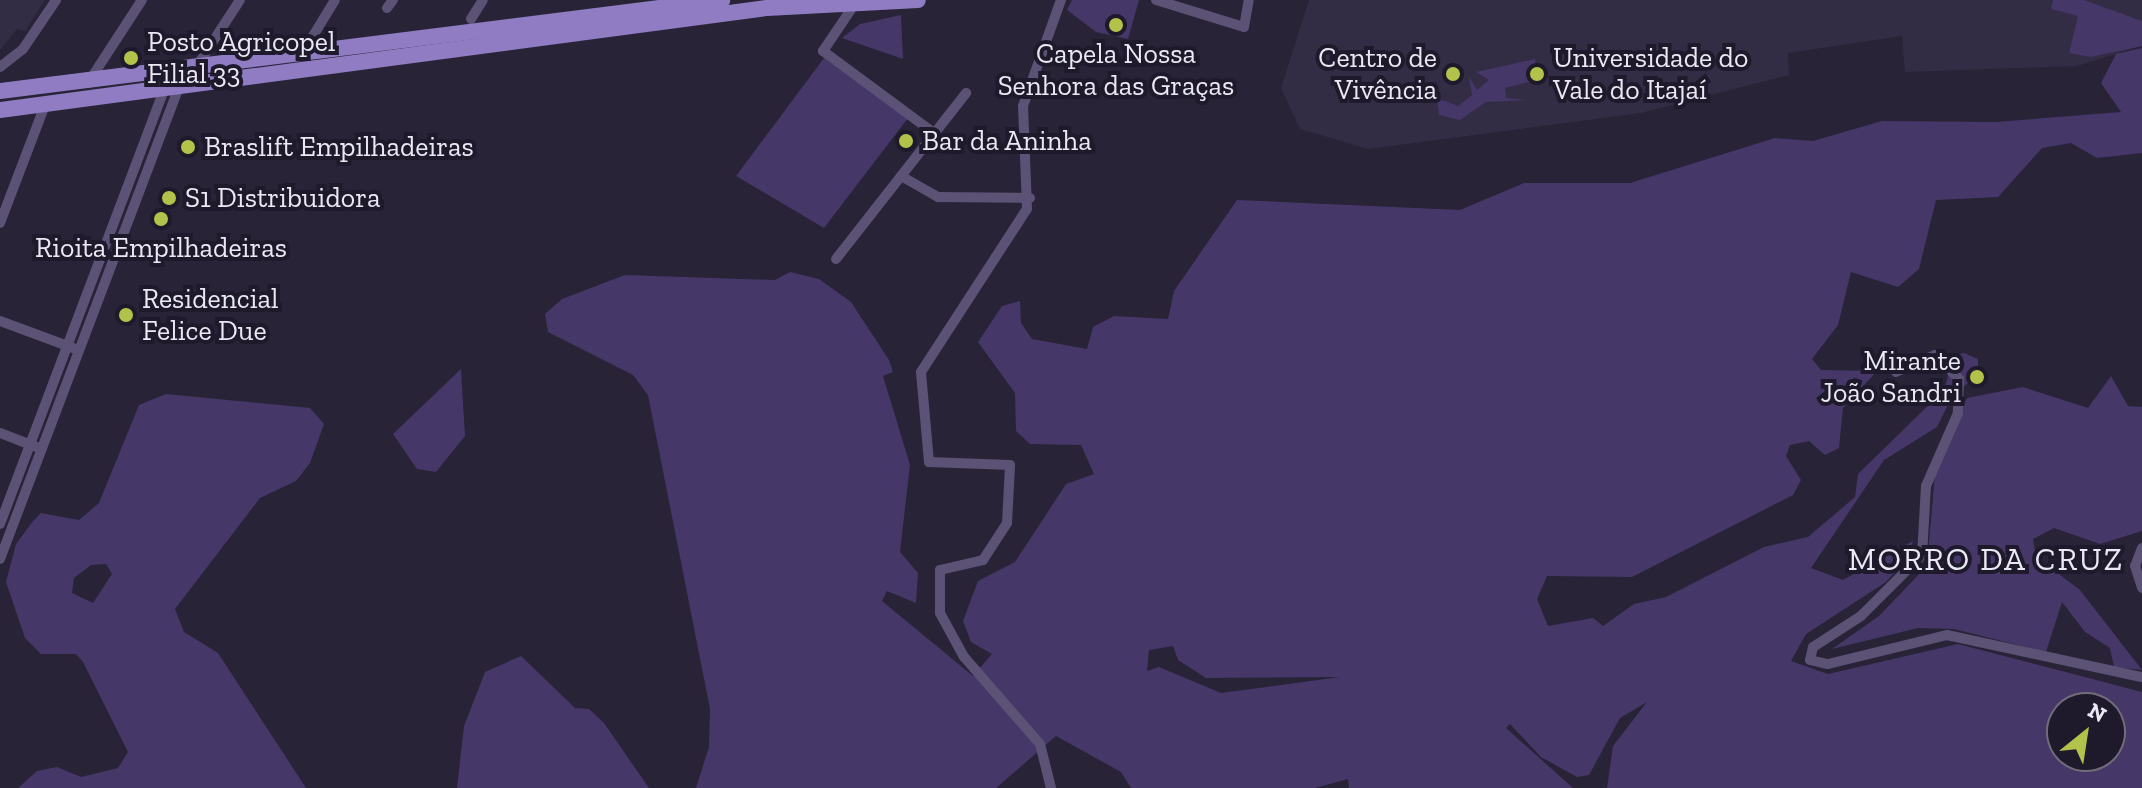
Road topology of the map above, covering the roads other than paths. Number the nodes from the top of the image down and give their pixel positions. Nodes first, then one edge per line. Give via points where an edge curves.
1 (56, 0) edge
2 (142, 0) edge
3 (240, 0) edge
4 (335, 0) edge
5 (483, 0) edge
6 (722, 0) edge
7 (918, 0) edge
8 (1061, 0) edge
9 (1156, 0) edge
10 (1249, 0) edge
11 (854, 4) edge
12 (471, 19) dead end
13 (313, 36) dead end
14 (0, 67) edge
15 (194, 70) junction
16 (86, 84) junction
17 (171, 88) junction
18 (0, 91) edge
19 (966, 93) dead end
20 (45, 105) junction
21 (0, 110) edge
22 (934, 133) junction
23 (140, 152) junction
24 (152, 156) junction
25 (901, 176) junction
26 (1030, 198) junction
27 (0, 223) edge
28 (106, 242) junction
29 (118, 246) junction
30 (836, 259) dead end
31 (0, 321) edge
32 (67, 346) junction
33 (79, 350) junction
34 (1896, 372) dead end
35 (0, 433) edge
36 (30, 445) junction
37 (41, 449) junction
38 (0, 524) edge
39 (2142, 548) edge
40 (1, 553) edge
41 (2142, 588) edge
42 (2142, 677) edge
43 (1051, 788) edge

1 - 14 street via 23,49
2 - 16 street
3 - 15 street
4 - 13 street
5 - 12 street
6 - 15 main road
7 - 11 main road
8 - 26 street via 1023,106
9 - 10 street via 1244,27
11 - 17 main road via 781,7
11 - 22 street via 823,51
15 - 16 main road
16 - 18 main road
17 - 20 main road
17 - 23 street
17 - 24 street
19 - 22 street
20 - 21 main road
20 - 27 street
22 - 25 street
23 - 24 street
23 - 28 street
24 - 29 street
25 - 26 street via 938,197
25 - 30 street
26 - 43 street via 921,372 929,462 1010,465 1007,523 983,560 940,570 940,613 964,657 1040,744
28 - 29 street
28 - 32 street
29 - 33 street
31 - 32 street
32 - 33 street
32 - 36 street
33 - 37 street
34 - 42 street via 1935,355 1959,379 1958,413 1926,486 1922,555 1861,616 1813,647 1810,660 1828,664 1947,635
35 - 36 street
36 - 37 street
36 - 38 street
37 - 40 street
39 - 41 street via 2135,566

